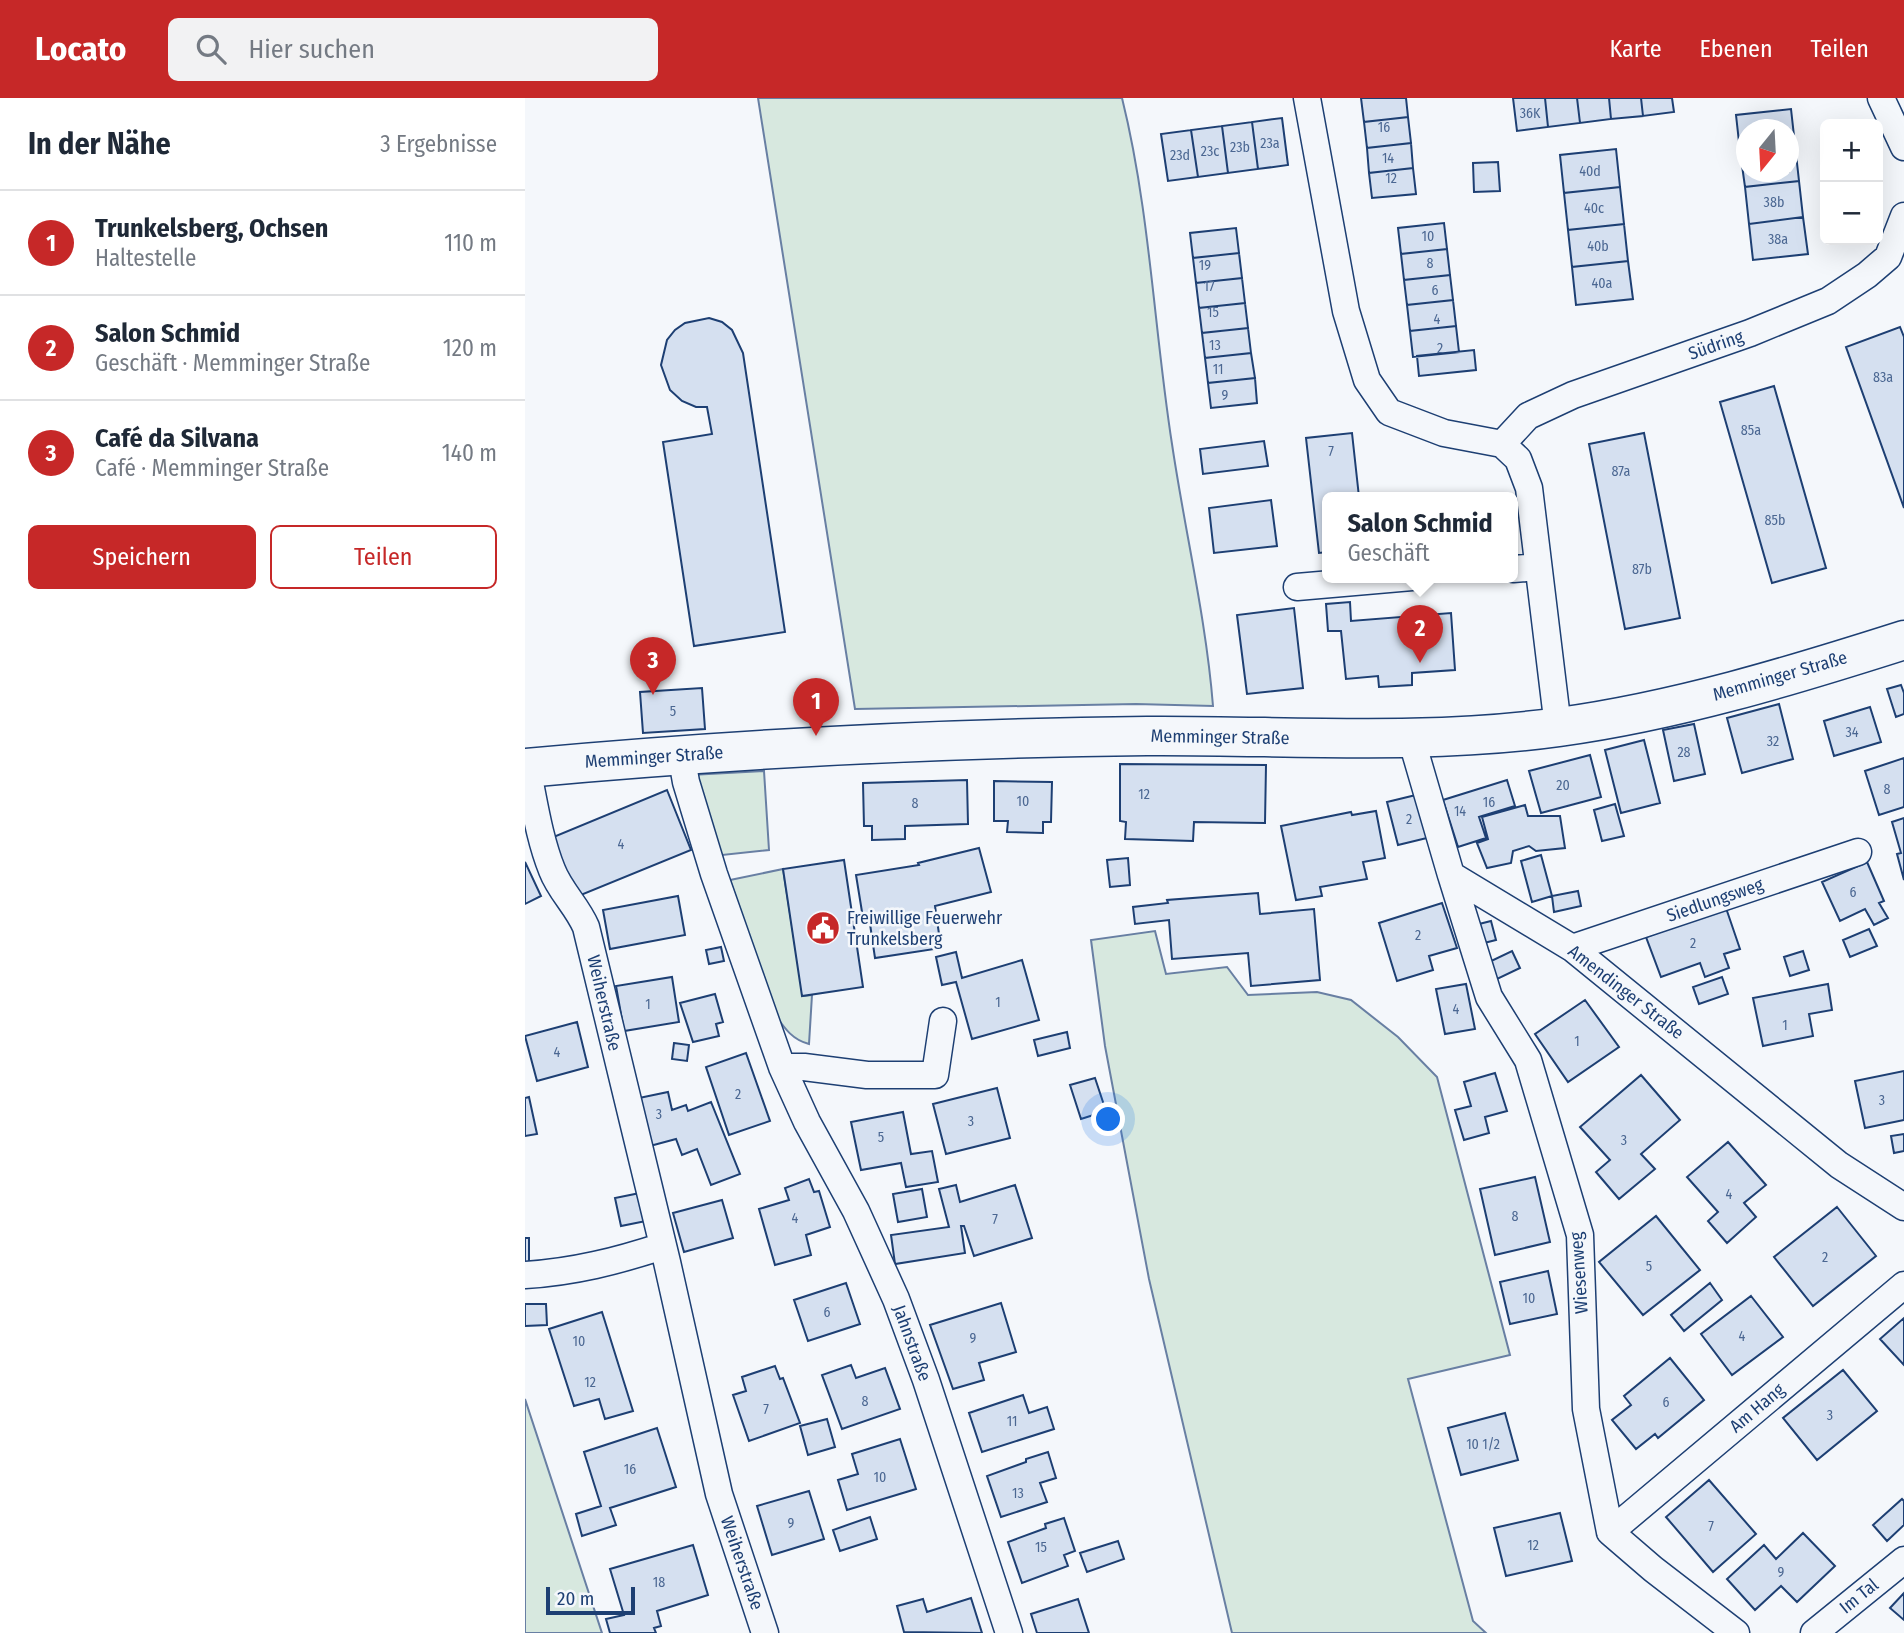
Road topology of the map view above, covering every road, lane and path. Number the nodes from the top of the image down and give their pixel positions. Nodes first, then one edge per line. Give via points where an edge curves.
1 (1307, 98) edge
2 (1881, 98) edge
3 (1904, 147) edge
4 (1904, 216) edge
5 (1502, 444) junction
6 (1525, 568) edge
7 (1343, 583) edge
8 (1297, 587) dead end
9 (1904, 640) edge
10 (1558, 727) junction
11 (1411, 738) junction
12 (681, 754) junction
13 (526, 768) edge
14 (1859, 852) dead end
15 (1451, 875) junction
16 (1572, 948) junction
17 (943, 1021) dead end
18 (782, 1067) junction
19 (1904, 1208) edge
20 (663, 1246) junction
21 (525, 1275) edge
22 (1904, 1285) edge
23 (1611, 1532) junction
24 (1904, 1560) edge
25 (765, 1633) edge
26 (1009, 1633) edge
27 (1736, 1633) edge
28 (1814, 1633) edge

1 - 5 street via 1346,311 1367,380 1389,412 1444,433
2 - 3 street
4 - 5 street, Südring via 1888,257 1828,301 1573,395 1528,416
5 - 6 street via 1518,459 1529,488
6 - 10 street
7 - 8 street
9 - 10 street, Memminger Straße via 1678,704
10 - 11 street, Memminger Straße
11 - 12 street, Memminger Straße via 1134,736 865,743
11 - 15 street
12 - 13 street, Memminger Straße
12 - 18 street, Jahnstraße via 685,782 714,874
13 - 20 street, Weiherstraße via 552,871 586,926
14 - 16 street, Siedlungsweg
15 - 16 street, Amendinger Straße
15 - 23 street, Wiesenweg via 1489,997 1528,1060 1580,1236 1586,1409
16 - 19 street, Amendinger Straße via 1839,1165
17 - 18 street via 935,1075 867,1075
18 - 26 street, Jahnstraße via 892,1289
20 - 21 street via 608,1264
20 - 25 street, Weiherstraße via 719,1494
22 - 23 street, Am Hang
23 - 27 street
24 - 28 street, Im Tal

